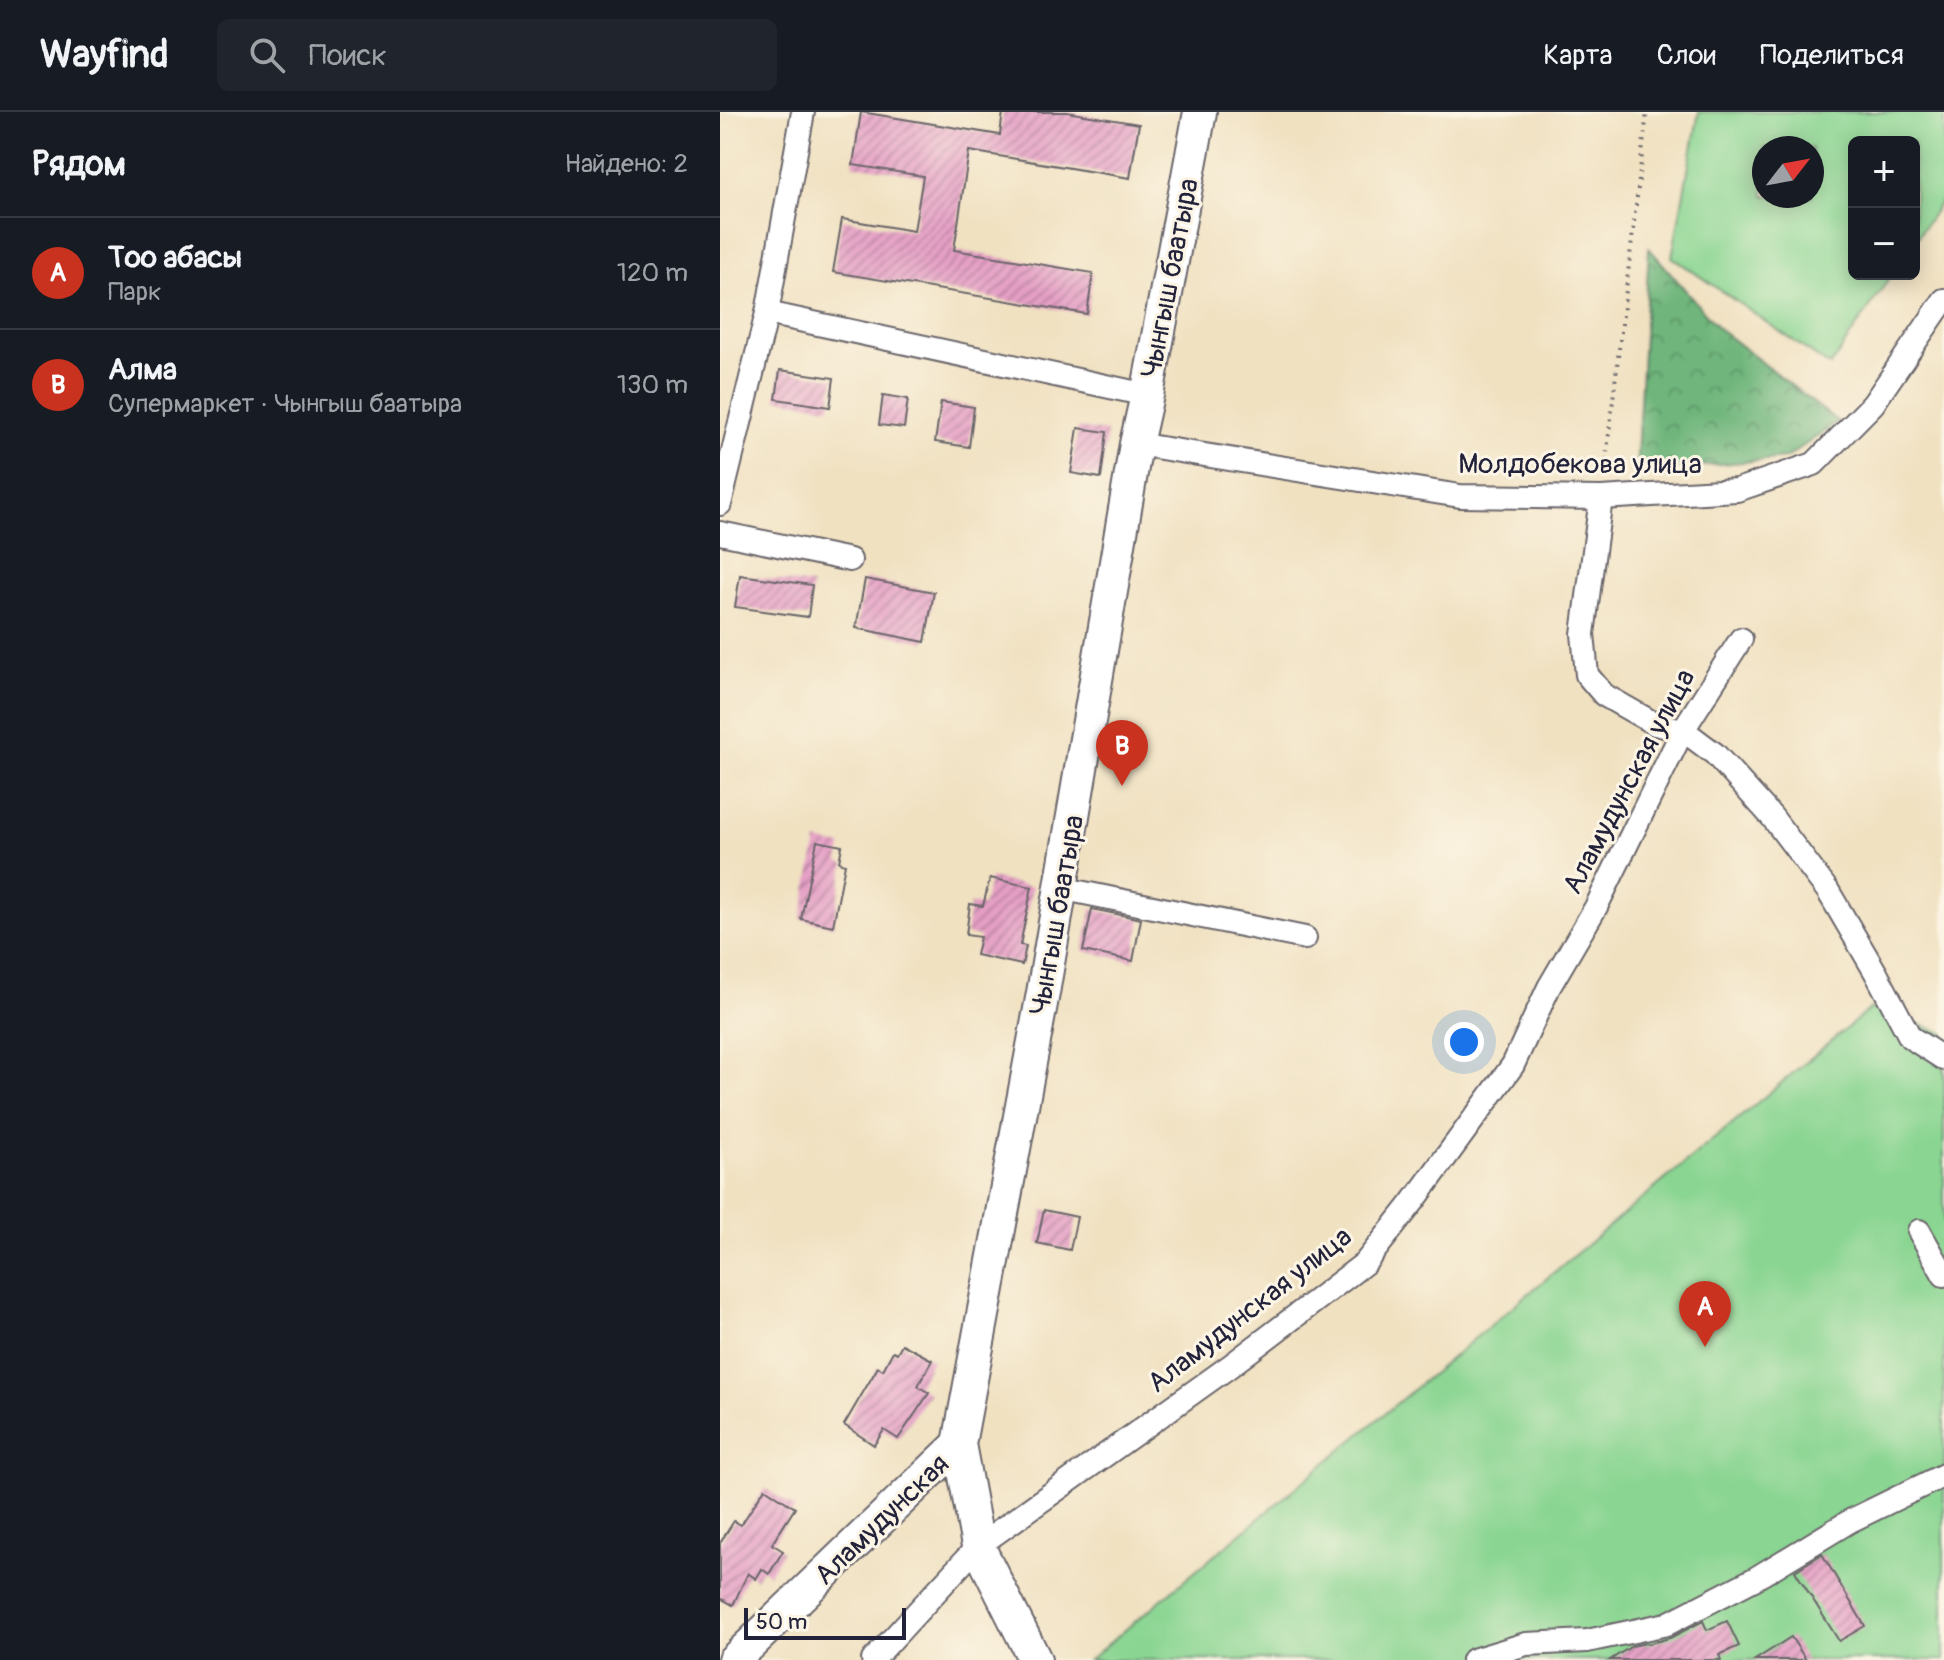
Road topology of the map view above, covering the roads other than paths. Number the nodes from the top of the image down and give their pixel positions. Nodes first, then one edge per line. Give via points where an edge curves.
1 (803, 112) edge
2 (1200, 112) edge
3 (1944, 300) edge
4 (767, 313) junction
5 (1147, 395) junction
6 (1136, 444) junction
7 (1601, 498) junction
8 (720, 504) edge
9 (720, 533) edge
10 (850, 560) dead end
11 (1741, 639) dead end
12 (1683, 730) junction
13 (1060, 888) junction
14 (1305, 938) dead end
15 (1944, 1059) edge
16 (1919, 1231) dead end
17 (1944, 1275) edge
18 (959, 1444) junction
19 (1944, 1475) edge
20 (978, 1546) junction
21 (734, 1660) edge
22 (873, 1660) edge
23 (1035, 1660) edge
24 (1473, 1660) edge

1 - 4 street
2 - 5 main road, Чынгыш баатыра
3 - 7 street, Молдобекова улица via 1873,404 1814,464 1737,490
4 - 5 street
4 - 8 street
5 - 6 main road, Чынгыш баатыра
6 - 7 street, Молдобекова улица via 1460,496
6 - 13 main road, Чынгыш баатыра
7 - 12 street via 1583,634 1587,675 1604,695 1655,724
9 - 10 street
11 - 12 street, Аламудунская улица
12 - 15 street via 1715,754 1772,817 1828,891 1910,1037
12 - 20 street, Аламудунская улица via 1513,1065 1365,1263
13 - 14 street
13 - 18 main road, Чынгыш баатыра
16 - 17 street
18 - 20 main road, Чынгыш баатыра
18 - 21 main road, Аламудунская
19 - 24 street via 1850,1521 1667,1624 1587,1641 1526,1644
20 - 22 street, Аламудунская улица
20 - 23 main road, Чынгыш баатыра

